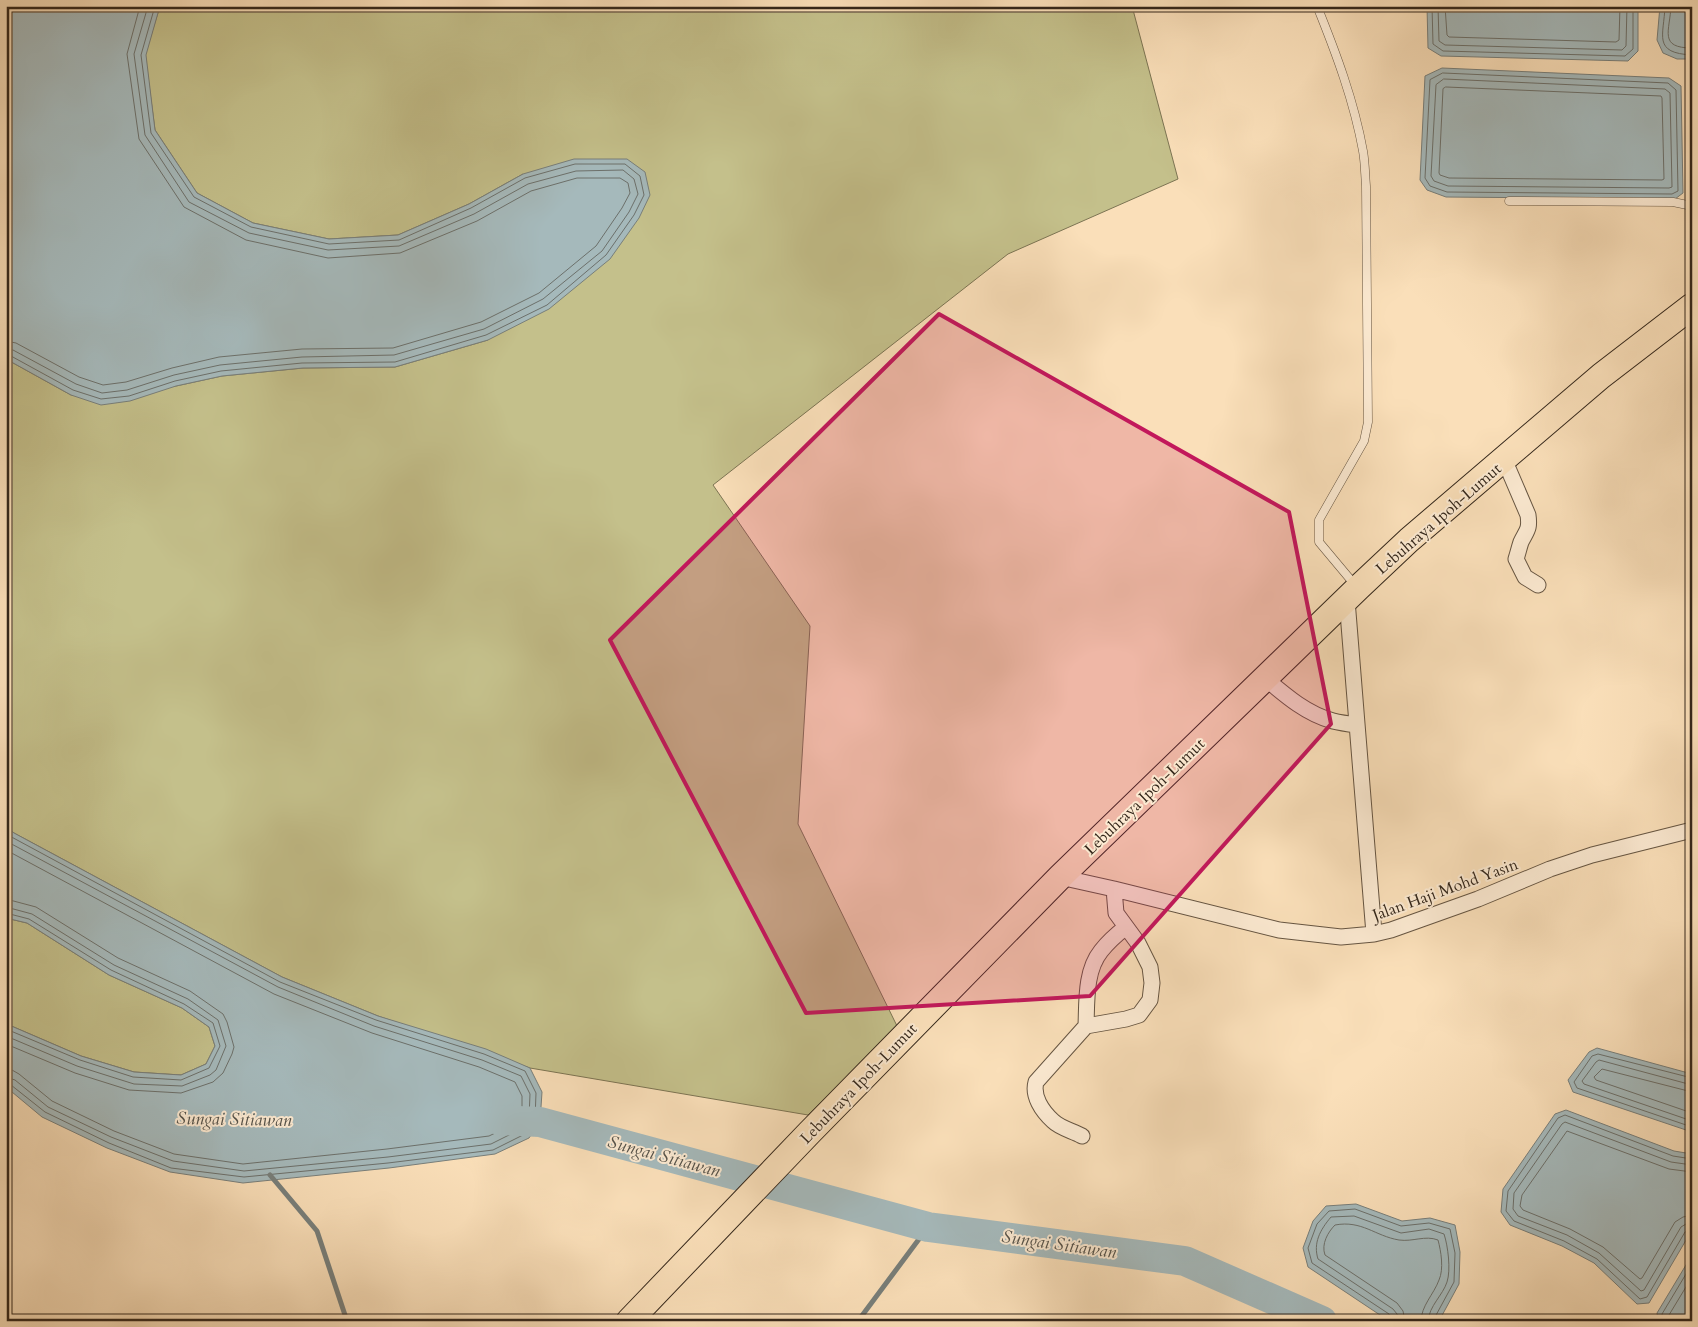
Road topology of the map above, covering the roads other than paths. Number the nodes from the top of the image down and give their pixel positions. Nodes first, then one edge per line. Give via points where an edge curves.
1 (1317, 6) edge
2 (1509, 201) dead end
3 (1692, 206) edge
4 (1692, 306) edge
5 (1504, 459) junction
6 (1538, 585) dead end
7 (1353, 594) junction
8 (1266, 679) junction
9 (1357, 725) junction
10 (1692, 830) edge
11 (1060, 877) junction
12 (1114, 889) junction
13 (1126, 927) junction
14 (1374, 934) junction
15 (1086, 1026) junction
16 (1082, 1136) dead end
17 (629, 1321) edge

1 - 7 lane via 1339,62 1363,152 1366,186 1368,422 1364,441 1319,520 1318,531 1319,542
2 - 3 lane via 1673,202
4 - 5 highway, Lebuhraya Ipoh-Lumut via 1602,376
5 - 6 street via 1530,523 1516,559 1525,577
5 - 7 highway, Lebuhraya Ipoh-Lumut via 1409,540
7 - 8 highway, Lebuhraya Ipoh-Lumut
7 - 9 street
8 - 9 street via 1305,709 1333,721
8 - 11 highway, Lebuhraya Ipoh-Lumut
9 - 14 street
10 - 14 street, Jalan Haji Mohd Yasin via 1592,855
11 - 12 street, Jalan Haji Mohd Yasin
11 - 17 highway, Lebuhraya Ipoh-Lumut
12 - 13 street via 1116,913
12 - 14 street, Jalan Haji Mohd Yasin via 1279,930 1341,937
13 - 15 street via 1100,952 1093,965
13 - 15 street via 1150,967 1150,1000 1139,1015
15 - 16 street via 1036,1082 1035,1088 1039,1103 1054,1122

